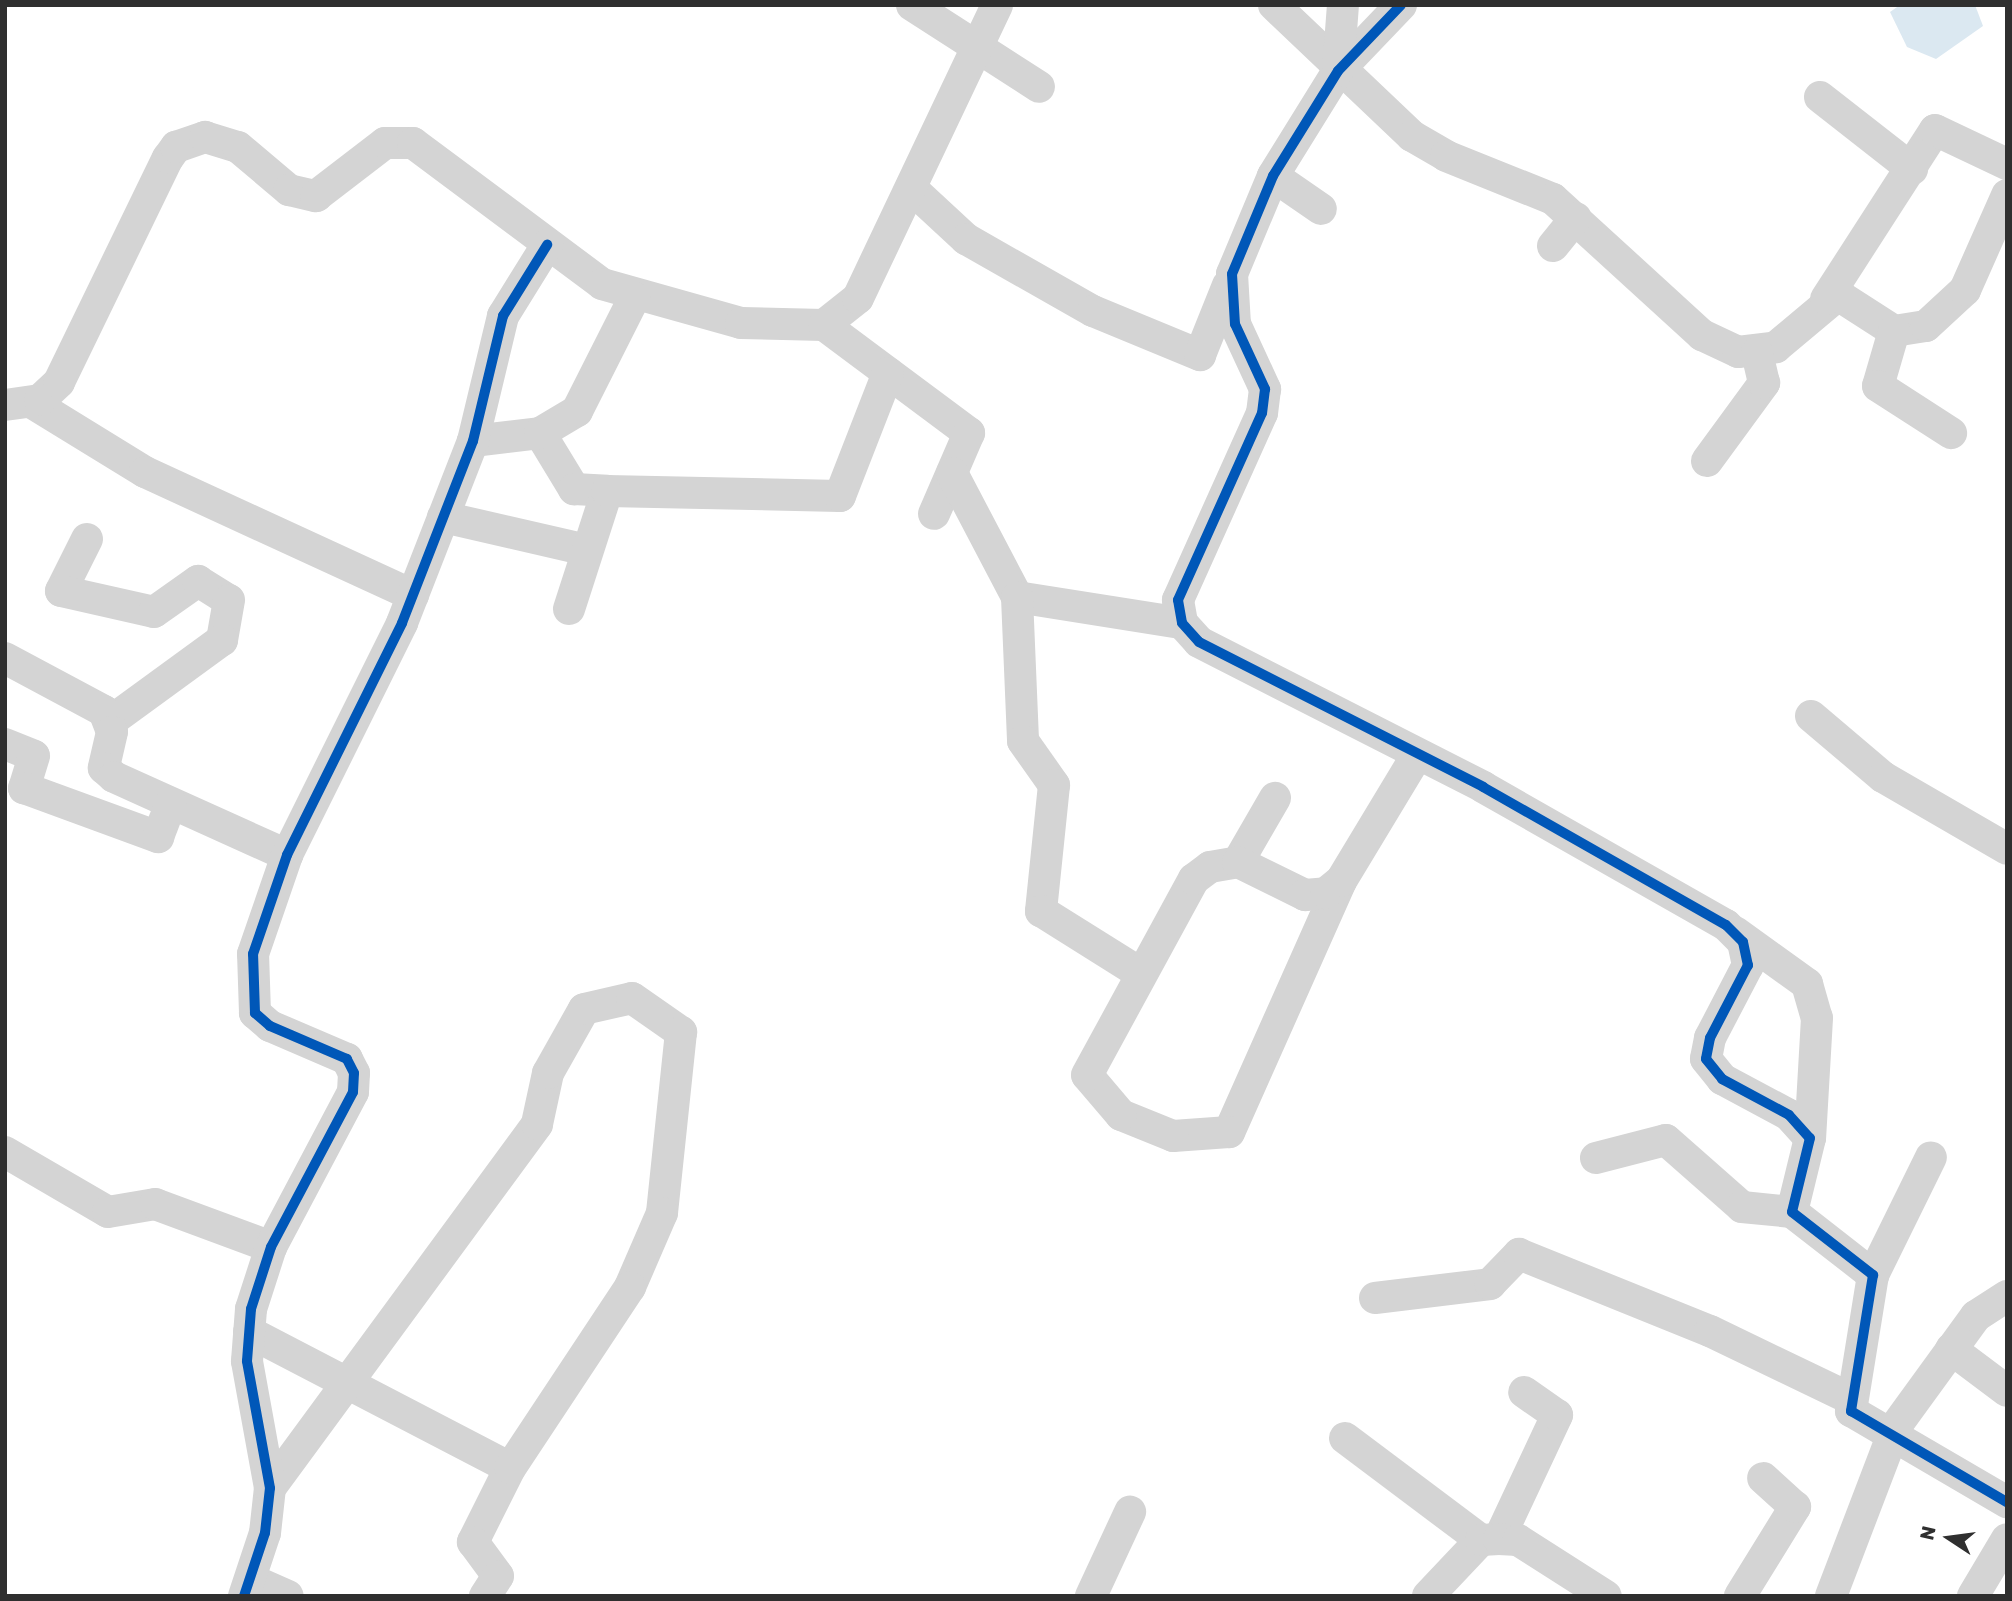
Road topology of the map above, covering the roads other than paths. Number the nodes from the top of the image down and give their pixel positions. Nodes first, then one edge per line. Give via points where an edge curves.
1 (912, 5) edge
2 (996, 5) edge
3 (1274, 5) edge
4 (1343, 5) edge
5 (1401, 5) edge
6 (979, 44) junction
7 (1339, 71) junction
8 (1039, 87) dead end
9 (1820, 97) dead end
10 (2007, 164) edge
11 (1912, 169) junction
12 (1273, 176) junction
13 (912, 189) junction
14 (2007, 195) edge
15 (1321, 209) dead end
16 (1576, 218) junction
17 (547, 245) junction
18 (1553, 246) dead end
19 (1232, 274) junction
20 (634, 298) junction
21 (1826, 299) junction
22 (824, 325) junction
23 (1894, 331) junction
24 (1757, 353) junction
25 (888, 373) junction
26 (18, 404) edge
27 (540, 433) junction
28 (1951, 433) dead end
29 (473, 440) junction
30 (1706, 461) dead end
31 (952, 473) junction
32 (607, 491) junction
33 (934, 514) dead end
34 (443, 517) junction
35 (87, 539) dead end
36 (587, 550) junction
37 (413, 595) junction
38 (1017, 597) junction
39 (569, 609) dead end
40 (1182, 623) junction
41 (7, 664) edge
42 (1811, 716) dead end
43 (111, 721) junction
44 (5, 744) edge
45 (1417, 755) junction
46 (1275, 798) dead end
47 (171, 803) junction
48 (2007, 849) edge
49 (287, 855) junction
50 (1238, 862) junction
51 (1341, 881) junction
52 (1726, 925) junction
53 (1140, 973) junction
54 (1810, 1138) junction
55 (5, 1152) edge
56 (1931, 1157) dead end
57 (1596, 1158) dead end
58 (1792, 1212) junction
59 (271, 1247) junction
60 (1873, 1275) junction
61 (2007, 1296) edge
62 (1375, 1298) dead end
63 (249, 1332) junction
64 (1951, 1349) junction
65 (347, 1384) junction
66 (2007, 1391) edge
67 (1524, 1392) dead end
68 (1849, 1398) junction
69 (1894, 1432) junction
70 (1345, 1438) dead end
71 (510, 1468) junction
72 (1763, 1478) dead end
73 (270, 1488) junction
74 (2007, 1502) edge
75 (1130, 1511) dead end
76 (1490, 1539) junction
77 (2007, 1539) edge
78 (248, 1588) edge
79 (1842, 1591) edge
80 (288, 1596) edge
81 (485, 1596) edge
82 (1091, 1596) edge
83 (1428, 1596) edge
84 (1605, 1596) edge
85 (1740, 1596) edge
86 (1973, 1596) edge

1 - 6 street
2 - 6 street
3 - 7 street
4 - 7 street
5 - 7 street
6 - 8 street
6 - 13 street
7 - 12 street
7 - 16 street via 1423,143 1524,184
9 - 11 street
10 - 11 street via 1935,130
11 - 21 street
12 - 15 street
12 - 19 street
13 - 19 street via 966,239 1093,310 1200,355
13 - 22 street via 858,298
14 - 23 street via 1965,290 1926,326
16 - 18 street
16 - 24 street via 1702,335 1717,346
17 - 20 street
17 - 26 street via 444,161 413,144 385,143 316,196 289,190 238,147 205,137 190,139 168,158 74,359 50,392
17 - 29 street via 503,316
19 - 40 street via 1234,324 1258,365 1263,401 1178,600
20 - 22 street via 741,323
20 - 27 street via 577,411
21 - 23 street via 1849,299
21 - 24 street via 1776,347
22 - 25 street
23 - 28 street via 1878,386
24 - 30 street via 1764,383
25 - 31 street via 969,433
25 - 32 street via 840,496
26 - 37 street via 145,472
27 - 29 street
27 - 32 street via 574,489
29 - 34 street
31 - 33 street
31 - 38 street
32 - 36 street
34 - 36 street
34 - 37 street
35 - 43 street via 61,591 154,612 198,581 229,600 222,640
36 - 39 street
37 - 49 street
38 - 40 street
38 - 53 street via 1023,741 1054,785 1041,911
40 - 45 street via 1199,642
41 - 43 street via 95,704
42 - 48 street via 1883,777
43 - 47 street via 104,768
44 - 47 street via 34,756 24,788 158,837
45 - 51 street
45 - 52 street
46 - 50 street
47 - 49 street
49 - 59 street via 253,954 255,1013 270,1026 346,1059 354,1073 353,1092
50 - 51 street via 1305,895 1326,893
50 - 53 street via 1210,867 1194,879
51 - 53 street via 1229,1132 1172,1136 1121,1115 1087,1075
52 - 54 street via 1807,984 1816,1018
52 - 54 street via 1743,942 1748,965 1710,1038 1706,1059 1722,1079 1789,1115
54 - 58 street
55 - 59 street via 108,1212 155,1204 175,1208
56 - 60 street
57 - 58 street via 1666,1140 1742,1207
58 - 60 street
59 - 63 street
60 - 68 street
61 - 64 street via 1976,1316
62 - 68 street via 1490,1284 1519,1254 1710,1331
63 - 65 street
63 - 73 street via 247,1361
64 - 66 street
64 - 69 street
65 - 71 street
65 - 71 street via 537,1124 548,1073 584,1009 632,998 681,1032 662,1213 630,1287
65 - 73 street
67 - 76 street via 1557,1415
68 - 69 street via 1860,1419
69 - 74 street
69 - 79 street
70 - 76 street
71 - 81 street via 473,1542 498,1576
72 - 85 street via 1795,1507
73 - 78 street
75 - 82 street
76 - 83 street
76 - 84 street via 1518,1540
77 - 86 street
78 - 80 street

